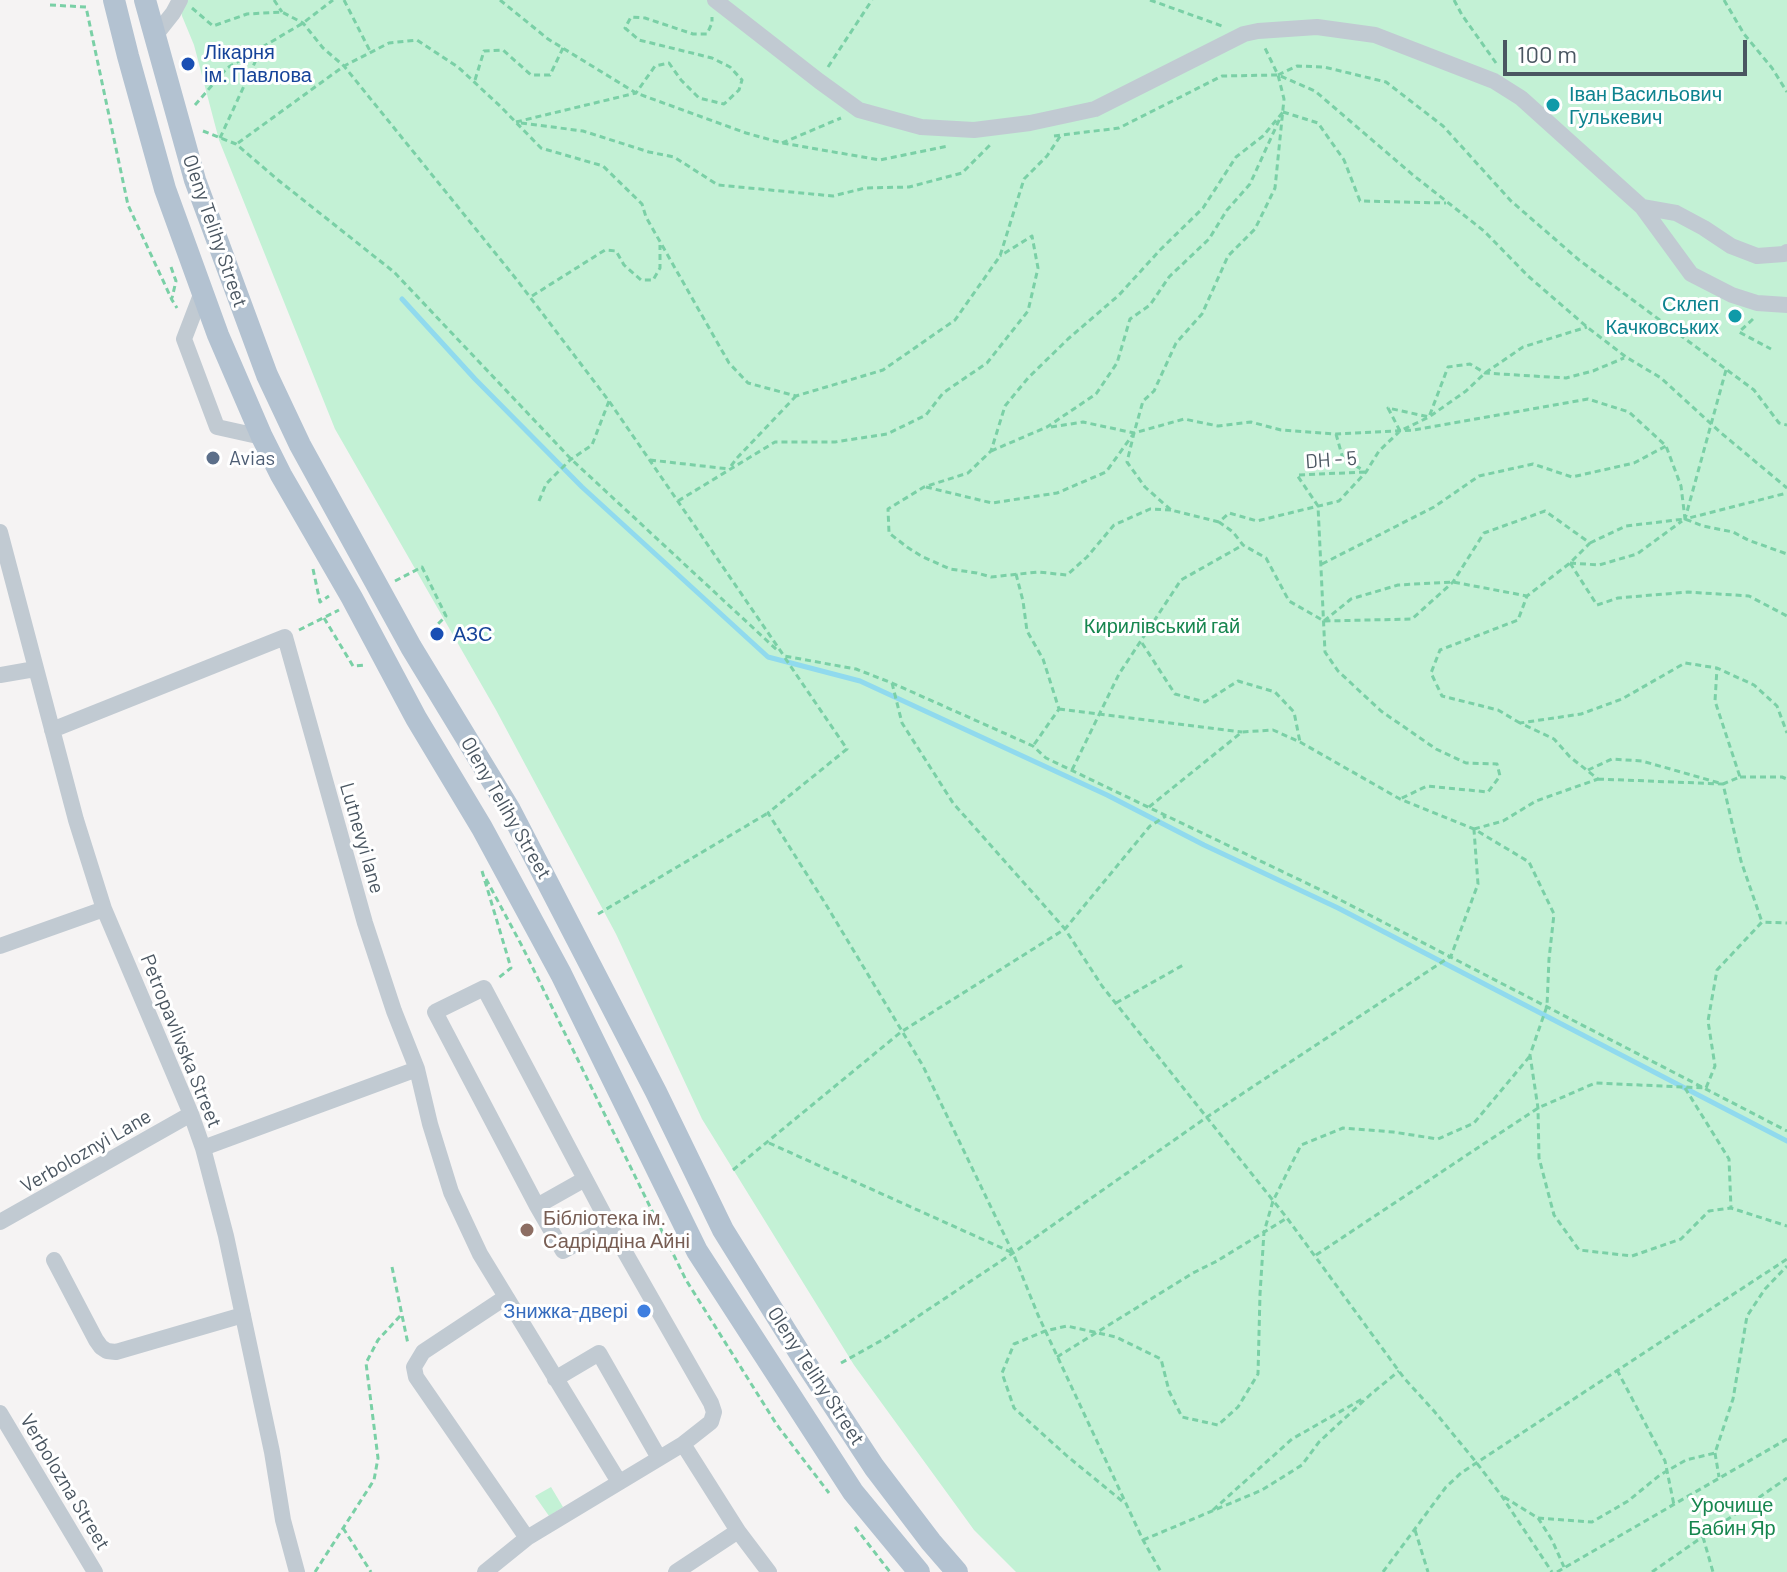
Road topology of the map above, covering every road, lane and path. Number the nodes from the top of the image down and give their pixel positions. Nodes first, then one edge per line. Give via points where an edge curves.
1 (89, 0) edge
2 (114, 0) edge
3 (145, 0) edge
4 (181, 0) edge
5 (274, 0) edge
6 (333, 0) edge
7 (344, 0) edge
8 (500, 0) edge
9 (872, 0) edge
10 (1150, 0) edge
11 (1454, 0) edge
12 (1724, 0) edge
13 (714, 4) edge
14 (86, 7) dead end
15 (282, 12) junction
16 (303, 23) junction
17 (1251, 33) junction
18 (154, 37) junction
19 (262, 47) junction
20 (563, 48) junction
21 (371, 53) junction
22 (1496, 62) dead end
23 (344, 66) junction
24 (1278, 75) junction
25 (819, 81) junction
26 (474, 82) junction
27 (1787, 92) edge
28 (636, 93) junction
29 (195, 105) dead end
30 (859, 110) junction
31 (1283, 112) junction
32 (516, 122) junction
33 (203, 131) dead end
34 (1061, 135) junction
35 (1047, 137) dead end
36 (220, 138) junction
37 (782, 143) junction
38 (236, 144) junction
39 (954, 144) dead end
40 (981, 146) dead end
41 (1448, 203) junction
42 (1642, 207) junction
43 (660, 241) junction
44 (1787, 252) edge
45 (1000, 256) junction
46 (202, 292) junction
47 (530, 297) junction
48 (1782, 305) edge
49 (1587, 327) junction
50 (1771, 349) dead end
51 (1626, 357) junction
52 (1726, 370) junction
53 (1485, 373) junction
54 (796, 396) junction
55 (609, 401) junction
56 (1429, 417) junction
57 (1711, 424) junction
58 (1787, 425) edge
59 (1047, 427) junction
60 (1400, 431) junction
61 (1134, 433) junction
62 (1336, 434) junction
63 (262, 437) junction
64 (1666, 446) junction
65 (991, 451) junction
66 (571, 460) junction
67 (649, 460) junction
68 (729, 469) junction
69 (1366, 472) junction
70 (924, 487) junction
71 (1787, 491) edge
72 (539, 501) dead end
73 (678, 501) junction
74 (1318, 506) junction
75 (1171, 510) junction
76 (1685, 519) junction
77 (1219, 522) junction
78 (0, 532) edge
79 (1590, 543) junction
80 (1243, 545) junction
81 (1787, 554) edge
82 (311, 563) dead end
83 (1570, 563) junction
84 (1321, 565) junction
85 (422, 567) dead end
86 (1016, 574) junction
87 (1453, 582) junction
88 (331, 595) dead end
89 (1527, 596) junction
90 (1787, 616) edge
91 (324, 618) dead end
92 (1324, 621) junction
93 (437, 625) dead end
94 (1141, 643) junction
95 (784, 657) junction
96 (364, 666) dead end
97 (1717, 668) junction
98 (35, 669) junction
99 (0, 675) edge
100 (892, 684) junction
101 (1059, 709) junction
102 (1099, 714) junction
103 (1520, 723) junction
104 (52, 730) junction
105 (1242, 732) junction
106 (1787, 733) edge
107 (1300, 742) junction
108 (1033, 746) junction
109 (1072, 770) junction
110 (1587, 770) junction
111 (1740, 777) junction
112 (1598, 779) junction
113 (1787, 779) edge
114 (1723, 784) junction
115 (1400, 799) junction
116 (1149, 807) junction
117 (768, 813) junction
118 (1166, 816) junction
119 (1474, 829) junction
120 (482, 871) dead end
121 (104, 909) junction
122 (598, 914) dead end
123 (1762, 922) junction
124 (1787, 923) edge
125 (1065, 929) junction
126 (0, 946) edge
127 (1451, 956) junction
128 (1185, 964) dead end
129 (511, 968) dead end
130 (1116, 1003) junction
131 (1547, 1006) junction
132 (901, 1032) junction
133 (1530, 1055) junction
134 (417, 1069) junction
135 (1685, 1087) junction
136 (1706, 1088) junction
137 (1538, 1108) junction
138 (191, 1114) junction
139 (1207, 1117) junction
140 (1787, 1131) edge
141 (767, 1142) junction
142 (203, 1148) junction
143 (733, 1170) dead end
144 (585, 1179) junction
145 (1273, 1201) junction
146 (537, 1206) junction
147 (1731, 1208) junction
148 (1287, 1218) junction
149 (0, 1222) edge
150 (610, 1226) junction
151 (1787, 1226) edge
152 (1264, 1232) junction
153 (1013, 1253) junction
154 (1314, 1256) junction
155 (1787, 1259) edge
156 (54, 1260) dead end
157 (1787, 1266) edge
158 (392, 1267) dead end
159 (506, 1297) junction
160 (243, 1315) junction
161 (401, 1315) junction
162 (1045, 1331) junction
163 (1096, 1333) junction
164 (1057, 1357) junction
165 (841, 1363) dead end
166 (414, 1367) junction
167 (1617, 1370) junction
168 (1399, 1371) junction
169 (555, 1379) junction
170 (1371, 1394) junction
171 (0, 1413) edge
172 (1787, 1439) edge
173 (683, 1444) junction
174 (1715, 1453) junction
175 (659, 1458) junction
176 (1476, 1462) junction
177 (1666, 1471) junction
178 (1719, 1478) junction
179 (1787, 1478) edge
180 (619, 1482) junction
181 (1501, 1495) junction
182 (1125, 1503) junction
183 (1674, 1505) junction
184 (1210, 1513) junction
185 (1538, 1518) junction
186 (343, 1527) junction
187 (1414, 1529) junction
188 (738, 1531) junction
189 (1703, 1537) junction
190 (527, 1538) junction
191 (1143, 1540) junction
192 (1564, 1567) junction
193 (95, 1572) edge
194 (297, 1572) edge
195 (315, 1572) edge
196 (370, 1572) edge
197 (485, 1572) edge
198 (676, 1572) edge
199 (769, 1572) edge
200 (919, 1572) edge
201 (957, 1572) edge
202 (1161, 1572) edge
203 (1383, 1572) edge
204 (1428, 1572) edge
205 (1555, 1572) edge
206 (1652, 1572) edge
207 (1713, 1572) edge

1 - 14 path
2 - 46 main road, Oleny Telihy Street via 165,189
3 - 18 main road, Oleny Telihy Street
4 - 15 path via 213,26 247,14
4 - 18 street
5 - 15 path
6 - 16 path
7 - 21 path
8 - 20 path
9 - 25 path
10 - 17 path
11 - 22 path
12 - 27 path
13 - 25 street
13 - 28 path via 707,34 645,18 631,17 625,28 639,40 730,67 742,80 739,90 724,104 699,98 669,63 655,66
15 - 16 path
16 - 19 path
16 - 23 path
17 - 24 path
17 - 30 street via 1095,109 1030,123 974,130 921,127
17 - 42 street via 1317,27 1375,35 1494,81 1521,98
18 - 201 main road, Oleny Telihy Street via 195,180 267,375 300,445 411,647 510,810 723,1230 874,1467
19 - 29 path via 227,68
19 - 36 path
20 - 26 path via 550,75 531,75 503,50 484,51
20 - 28 path
21 - 23 path
21 - 26 path via 389,43 417,40
23 - 38 path
23 - 47 path
24 - 31 path
24 - 34 path via 1222,76 1119,128
24 - 41 path via 1315,91
24 - 52 path via 1297,66 1324,67 1386,82 1443,126 1511,201 1579,260
25 - 30 street
26 - 32 path
28 - 32 path
28 - 37 path
30 - 37 path
31 - 41 path via 1318,123 1344,160 1360,201
31 - 59 path via 1250,184 1209,239 1169,277 1150,305 1130,319 1117,363 1096,394
31 - 61 path via 1275,188 1255,229 1228,256 1202,314 1176,343 1154,391 1143,401
31 - 65 path via 1236,157 1203,208 1028,378 1005,406
32 - 40 path via 583,131 674,157 718,185 833,196 865,188 909,187 962,173 991,144
32 - 43 path via 541,148 603,166 642,204
33 - 36 path
34 - 35 path
34 - 45 path via 1024,179
36 - 38 path
37 - 39 path via 880,160
38 - 66 path via 394,272
41 - 49 path
42 - 44 street via 1676,213 1757,256
42 - 48 street via 1691,274 1732,295
43 - 47 path via 660,268 653,280 641,280 616,251 605,250
43 - 54 path via 729,363 748,383
45 - 54 path via 955,320 883,370
45 - 68 path via 1032,236 1038,268 1028,311 987,363 943,393 926,415 887,434 835,442 775,442
46 - 63 main road, Oleny Telihy Street
46 - 63 street via 184,339 217,427
47 - 55 path
48 - 50 path via 1762,312 1739,332
49 - 51 path
49 - 53 path via 1523,347
51 - 53 path via 1566,378
51 - 57 path via 1661,378
52 - 57 path
52 - 58 path
53 - 56 path
53 - 56 path via 1470,364 1448,367
54 - 68 path
55 - 66 path via 592,445
55 - 67 path
56 - 60 path
56 - 60 path via 1388,408
57 - 71 path
57 - 76 path
59 - 61 path via 1083,422
59 - 65 path
60 - 62 path, DH - 5
60 - 64 path, DH - 5 via 1588,399 1629,412
60 - 69 path
61 - 62 path via 1184,419
61 - 70 path via 1106,472 1057,493 992,503
61 - 75 path via 1127,462
62 - 69 path, DH - 5 via 1343,459
63 - 200 main road, Oleny Telihy Street via 561,974 697,1251 853,1492
64 - 76 path via 1681,486
64 - 84 path via 1634,463 1572,477 1533,464 1479,476 1434,507
65 - 70 path via 968,473
66 - 72 path via 546,484
66 - 95 path
67 - 68 path
67 - 73 path
68 - 73 path
69 - 74 path via 1339,501
69 - 74 path, DH - 5 via 1297,475
70 - 86 path via 888,509 889,533 950,569 991,577
71 - 76 path
73 - 95 path
74 - 77 path via 1257,521 1229,513
74 - 84 path, DH - 5
75 - 77 path
75 - 86 path via 1150,509 1114,525 1067,575
76 - 79 path via 1626,526
76 - 81 path
76 - 83 path via 1637,554 1599,565
77 - 80 path
78 - 98 street, Petropavlivska Street
79 - 83 path
79 - 87 path via 1545,511 1484,533
80 - 92 path via 1266,558 1289,601
80 - 94 path via 1181,580
82 - 88 path via 320,602
83 - 89 path
83 - 90 path via 1597,605 1688,592 1749,596
84 - 92 path, DH - 5
85 - 93 path via 446,616
86 - 101 path via 1027,631 1043,659
87 - 89 path
87 - 92 path via 1398,585 1351,599
87 - 92 path via 1412,619
89 - 103 path via 1518,620 1440,650 1431,673 1442,696 1498,710
91 - 96 path via 353,666
92 - 115 path, DH - 5 via 1325,652 1381,711 1466,763 1497,764 1500,776 1488,792 1427,786
94 - 102 path
94 - 107 path via 1175,694 1205,702 1238,681 1275,692 1294,712
95 - 100 path via 856,669
95 - 117 path via 847,749
97 - 103 path via 1685,663 1622,699 1581,714
97 - 106 path via 1754,685 1777,706
97 - 111 path via 1715,701
98 - 99 street
98 - 104 street, Petropavlivska Street
100 - 108 path
100 - 125 path via 902,723 953,803
101 - 102 path
101 - 108 path
102 - 105 path
102 - 109 path
103 - 110 path via 1554,739
104 - 121 street, Petropavlivska Street
104 - 134 street, Lutnevyi lane via 285,637 365,923
105 - 107 path via 1273,730
105 - 116 path
107 - 115 path
108 - 109 path
109 - 116 path
110 - 112 path
110 - 114 path via 1612,759 1642,761
111 - 113 path
111 - 114 path
112 - 114 path
112 - 119 path
114 - 123 path
115 - 119 path
116 - 118 path
117 - 122 path
117 - 132 path
118 - 125 path via 1150,826
118 - 127 path
119 - 127 path via 1478,884
119 - 131 path via 1529,862 1554,914
120 - 129 path
121 - 126 street
121 - 138 street, Petropavlivska Street
123 - 124 path
123 - 136 path via 1717,970 1708,1021 1715,1066
125 - 130 path
125 - 132 path
127 - 131 path
127 - 139 path
128 - 130 path
130 - 139 path
131 - 133 path
131 - 136 path
132 - 141 path
132 - 153 path via 923,1066
133 - 137 path
133 - 145 path via 1474,1123 1438,1139 1343,1128 1301,1145
134 - 142 street
134 - 159 street via 451,1192
135 - 136 path
135 - 137 path via 1595,1083
135 - 147 path via 1729,1159
136 - 140 path
137 - 147 path via 1539,1158 1554,1215 1579,1250 1632,1256 1681,1239 1709,1211
137 - 154 path
138 - 142 street, Petropavlivska Street
138 - 149 street, Verboloznyi Lane
139 - 145 path
139 - 153 path
141 - 143 path
141 - 153 path
142 - 160 street, Petropavlivska Street
144 - 146 street
144 - 146 street via 484,988 435,1012
144 - 150 street
145 - 148 path
145 - 152 path
146 - 150 street via 563,1251
147 - 151 path
148 - 152 path
148 - 154 path
150 - 173 street via 711,1403 711,1422
152 - 163 path
152 - 163 path via 1258,1374 1238,1407 1218,1425 1182,1417 1161,1359
153 - 162 path
153 - 165 path
154 - 168 path
155 - 167 path
156 - 160 street via 107,1351
157 - 174 path via 1747,1316 1733,1399
158 - 161 path
159 - 166 street via 423,1352
159 - 169 street
160 - 194 street, Petropavlivska Street
161 - 166 path
161 - 186 path via 366,1363 378,1458 374,1480
162 - 163 path via 1067,1326
162 - 164 path
162 - 182 path via 1014,1344 1002,1373 1014,1408
163 - 164 path
164 - 182 path
166 - 190 street
167 - 176 path
167 - 177 path
168 - 170 path
168 - 176 path
169 - 175 street via 599,1353
169 - 180 street
170 - 184 path via 1292,1439
170 - 184 path via 1302,1465
171 - 193 street, Verbolozna Street
172 - 178 path
173 - 175 street
173 - 188 street
174 - 177 path
174 - 178 path
175 - 180 street
176 - 181 path
176 - 187 path via 1446,1487
177 - 183 path
177 - 185 path via 1592,1522
178 - 183 path
179 - 189 path
180 - 190 street
181 - 185 path
181 - 205 path
182 - 191 path
183 - 192 path
184 - 191 path
185 - 192 path
186 - 195 path
186 - 196 path
187 - 203 path
187 - 204 path
188 - 198 street
188 - 199 street
189 - 206 path
189 - 207 path
190 - 197 street
191 - 202 path
192 - 205 path

